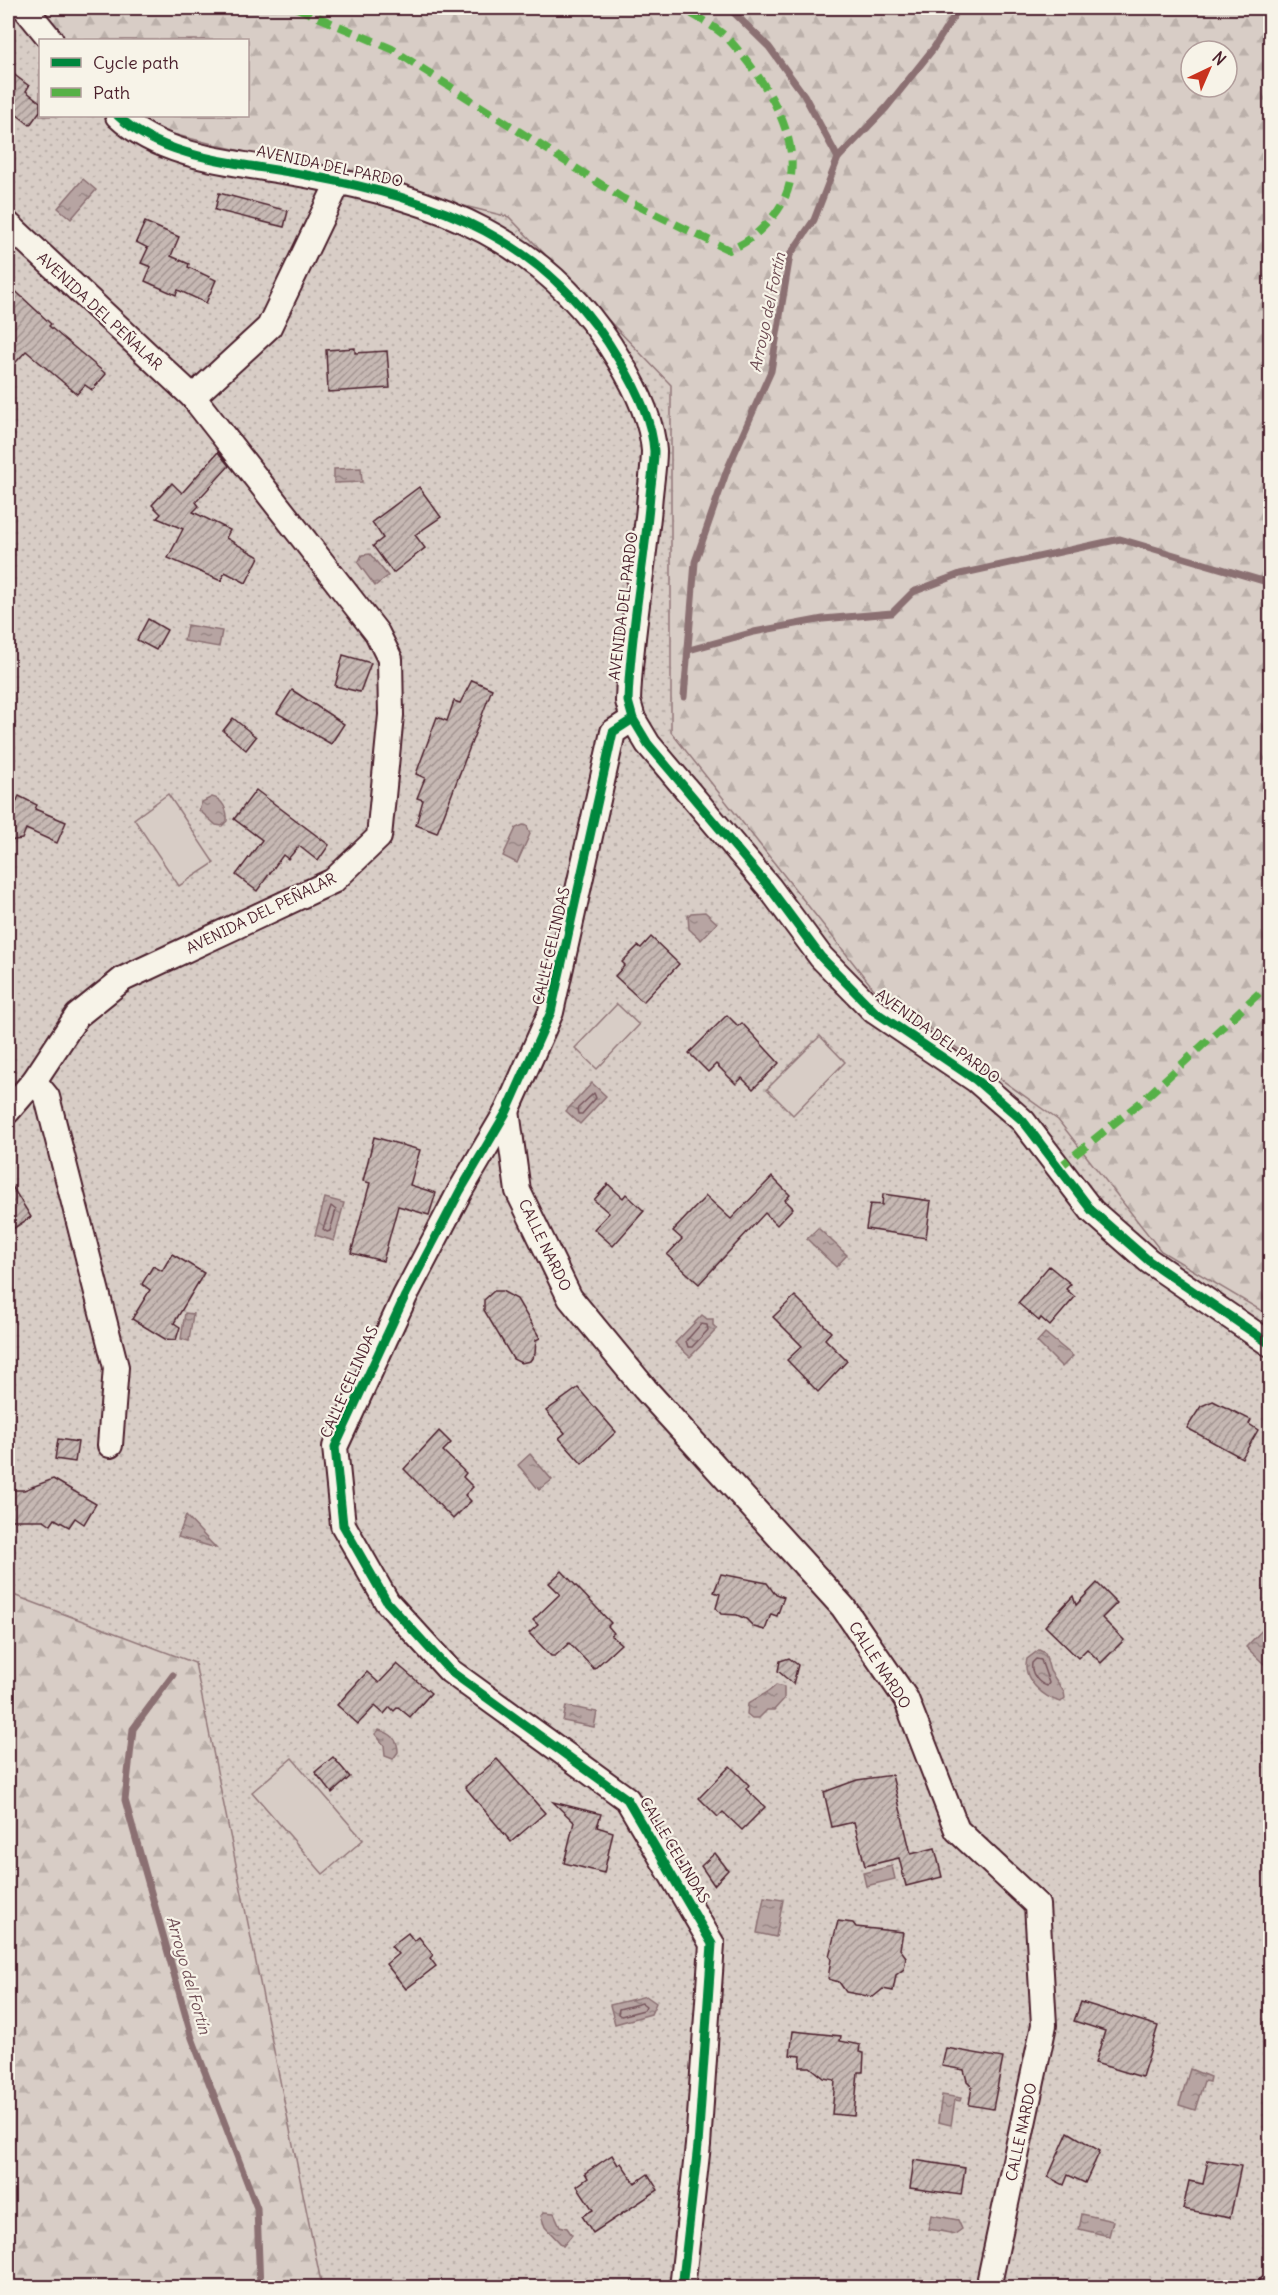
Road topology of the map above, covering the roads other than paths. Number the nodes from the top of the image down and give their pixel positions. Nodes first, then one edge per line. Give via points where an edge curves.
1 (25, 8) edge
2 (50, 39) edge
3 (119, 117) edge
4 (339, 181) junction
5 (8, 224) edge
6 (193, 397) junction
7 (633, 719) junction
8 (34, 1081) junction
9 (8, 1111) edge
10 (507, 1111) junction
11 (1270, 1344) edge
12 (110, 1446) dead end
13 (682, 2288) edge
14 (988, 2288) edge

1 - 2 street
3 - 4 street, AVENIDA DEL PARDO via 132,129 180,151
4 - 6 street via 269,327
4 - 7 street, AVENIDA DEL PARDO via 395,193 491,232 560,285 587,314 634,385 654,450 628,680
5 - 6 street, AVENIDA DEL PEÑALAR
6 - 8 street, AVENIDA DEL PEÑALAR via 377,633 390,659 391,715 379,837 333,881 123,980 77,1016
7 - 10 street, CALLE CELINDAS via 613,732 551,1012
7 - 11 street, AVENIDA DEL PARDO via 673,777 769,887 821,957 874,1011 976,1080 1023,1121 1092,1211 1149,1261
8 - 9 street, AVENIDA DEL PEÑALAR
8 - 12 street via 47,1097 116,1367
10 - 13 street, CALLE CELINDAS via 405,1296 335,1447 343,1525 387,1602 450,1671 627,1799 712,1944 698,2145
10 - 14 street, CALLE NARDO via 518,1191 570,1298 645,1389 843,1607 906,1699 957,1830 1037,1905 1044,2025

